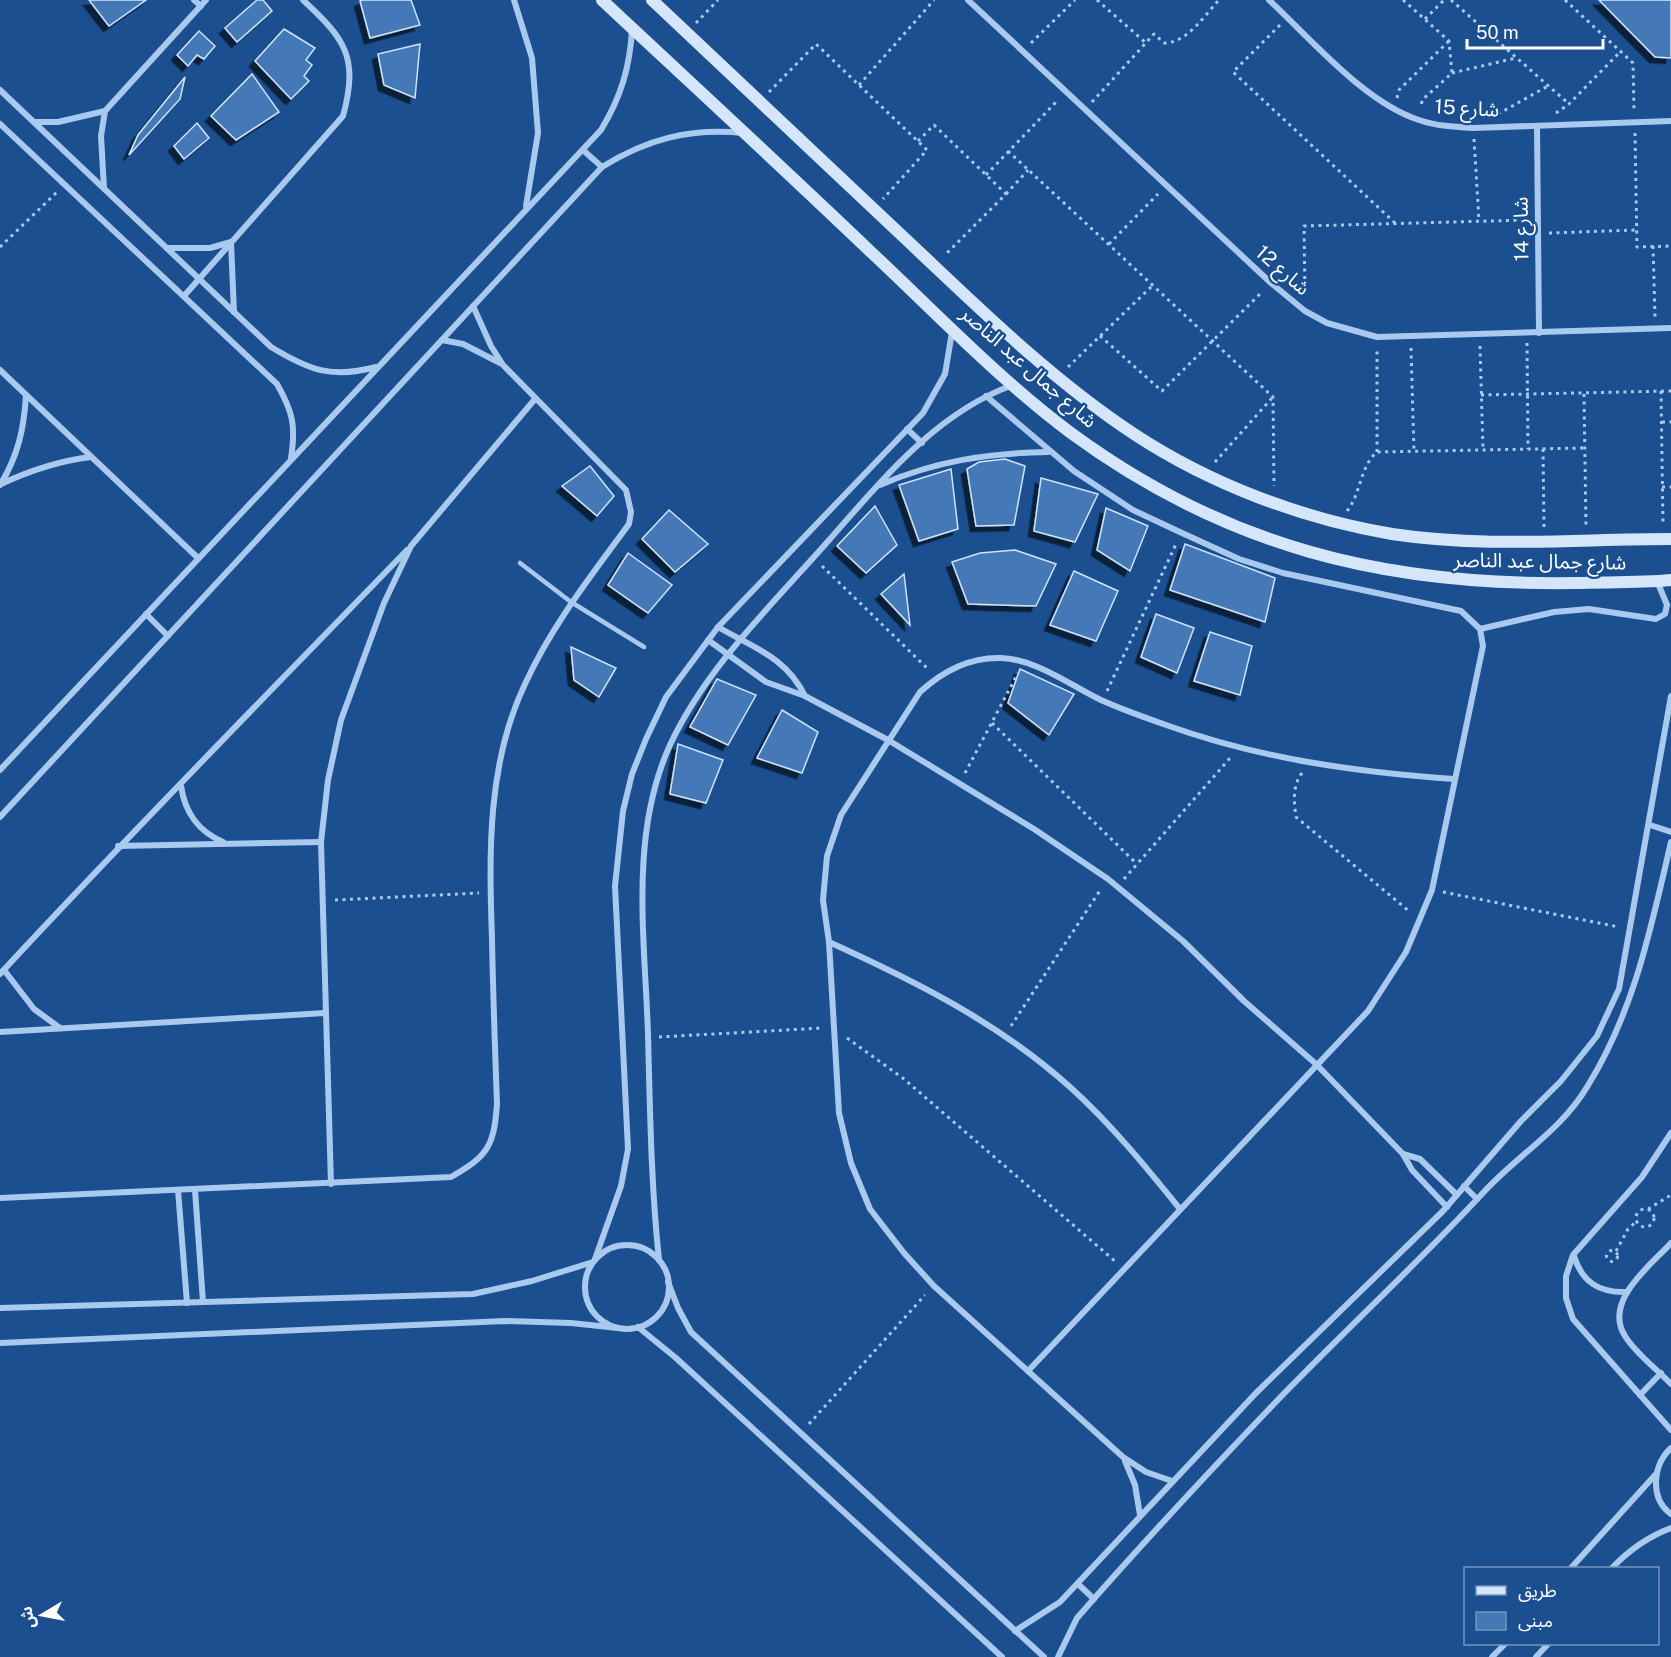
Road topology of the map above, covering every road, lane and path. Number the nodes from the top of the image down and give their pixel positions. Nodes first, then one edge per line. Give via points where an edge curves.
1 (194, 0) edge
2 (206, 0) edge
3 (303, 0) edge
4 (514, 0) edge
5 (602, 0) edge
6 (652, 0) edge
7 (718, 0) edge
8 (934, 0) edge
9 (968, 0) edge
10 (1075, 0) edge
11 (1097, 0) edge
12 (1219, 0) edge
13 (1269, 0) edge
14 (1403, 0) edge
15 (1444, 0) edge
16 (1451, 0) edge
17 (1565, 0) edge
18 (201, 6) junction
19 (1287, 17) junction
20 (1425, 20) junction
21 (632, 28) junction
22 (686, 33) junction
23 (1449, 41) junction
24 (1146, 43) junction
25 (1620, 51) junction
26 (1022, 52) junction
27 (1516, 58) junction
28 (1452, 73) junction
29 (860, 85) junction
30 (1548, 86) junction
31 (0, 90) edge
32 (1065, 92) junction
33 (760, 102) junction
34 (1569, 104) junction
35 (1084, 110) junction
36 (1394, 110) junction
37 (105, 111) junction
38 (1419, 121) junction
39 (1671, 121) edge
40 (34, 122) junction
41 (1635, 122) junction
42 (0, 124) edge
43 (1537, 126) junction
44 (1473, 128) junction
45 (746, 133) junction
46 (918, 141) junction
47 (583, 150) junction
48 (1008, 151) junction
49 (602, 167) junction
50 (1029, 170) junction
51 (986, 175) junction
52 (64, 184) junction
53 (1166, 185) junction
54 (104, 188) junction
55 (1006, 194) junction
56 (526, 206) junction
57 (874, 209) junction
58 (1538, 220) junction
59 (1479, 221) junction
60 (1395, 224) junction
61 (1637, 230) junction
62 (1538, 234) junction
63 (231, 242) junction
64 (1109, 244) junction
65 (1653, 246) junction
66 (1671, 246) edge
67 (0, 247) edge
68 (167, 248) junction
69 (935, 266) junction
70 (199, 279) junction
71 (1271, 283) junction
72 (1153, 285) junction
73 (184, 296) junction
74 (473, 306) junction
75 (1305, 311) junction
76 (234, 312) junction
77 (953, 328) junction
78 (1655, 328) junction
79 (1671, 328) edge
80 (1527, 333) junction
81 (1539, 333) junction
82 (1480, 335) junction
83 (1100, 336) junction
84 (1377, 337) junction
85 (1411, 338) junction
86 (442, 340) junction
87 (1213, 341) junction
88 (503, 365) junction
89 (378, 366) junction
90 (0, 370) edge
91 (1058, 376) junction
92 (1013, 385) junction
93 (1661, 391) junction
94 (1671, 391) edge
95 (1584, 394) junction
96 (26, 395) junction
97 (1481, 395) junction
98 (1528, 395) junction
99 (986, 396) junction
100 (1273, 397) junction
101 (535, 399) junction
102 (1662, 422) junction
103 (1671, 422) edge
104 (907, 429) junction
105 (922, 443) junction
106 (1584, 448) junction
107 (1528, 449) junction
108 (1543, 449) junction
109 (1483, 450) junction
110 (1049, 452) junction
111 (1377, 452) junction
112 (1414, 452) junction
113 (91, 457) junction
114 (291, 459) junction
115 (1218, 480) junction
116 (0, 485) edge
117 (876, 487) junction
118 (1662, 487) junction
119 (1671, 487) edge
120 (1274, 503) junction
121 (1333, 521) junction
122 (1182, 533) junction
123 (1667, 539) edge
124 (1594, 540) junction
125 (1544, 541) junction
126 (411, 546) junction
127 (198, 558) junction
128 (814, 558) junction
129 (520, 563) dead end
130 (1667, 583) edge
131 (571, 602) junction
132 (146, 614) junction
133 (718, 627) junction
134 (1480, 629) junction
135 (168, 636) junction
136 (708, 640) junction
137 (740, 640) junction
138 (644, 647) dead end
139 (728, 654) junction
140 (1024, 661) junction
141 (937, 677) junction
142 (805, 696) junction
143 (1671, 696) edge
144 (1103, 701) junction
145 (992, 723) junction
146 (888, 740) junction
147 (1239, 748) junction
148 (1310, 764) junction
149 (0, 770) edge
150 (1454, 779) junction
151 (958, 785) junction
152 (180, 786) junction
153 (0, 817) edge
154 (1650, 825) junction
155 (1671, 832) edge
156 (1671, 842) edge
157 (321, 843) junction
158 (226, 844) junction
159 (118, 846) junction
160 (1137, 864) junction
161 (1108, 879) junction
162 (1117, 887) junction
163 (1432, 890) junction
164 (490, 893) junction
165 (322, 901) junction
166 (1421, 921) junction
167 (1630, 929) junction
168 (829, 942) junction
169 (2, 972) edge
170 (325, 1013) junction
171 (834, 1028) junction
172 (61, 1029) junction
173 (0, 1032) edge
174 (1005, 1035) junction
175 (648, 1038) junction
176 (1316, 1064) junction
177 (1671, 1133) edge
178 (1403, 1154) junction
179 (331, 1184) junction
180 (1464, 1186) junction
181 (178, 1190) junction
182 (195, 1190) junction
183 (1457, 1195) junction
184 (1671, 1195) edge
185 (0, 1198) edge
186 (1477, 1199) junction
187 (1447, 1207) junction
188 (1180, 1209) junction
189 (1648, 1209) junction
190 (1637, 1221) junction
191 (1671, 1243) edge
192 (1616, 1251) dead end
193 (1574, 1255) junction
194 (594, 1260) junction
195 (659, 1260) junction
196 (1124, 1269) junction
197 (668, 1282) junction
198 (934, 1286) junction
199 (1627, 1292) junction
200 (203, 1302) junction
201 (187, 1303) junction
202 (0, 1308) edge
203 (638, 1327) junction
204 (618, 1328) junction
205 (0, 1343) edge
206 (1028, 1371) junction
207 (1661, 1373) junction
208 (1671, 1384) edge
209 (1640, 1395) junction
210 (1671, 1430) edge
211 (800, 1434) junction
212 (1671, 1448) edge
213 (1123, 1457) junction
214 (1656, 1474) junction
215 (1172, 1481) junction
216 (1671, 1514) edge
217 (1140, 1515) junction
218 (1671, 1528) edge
219 (1573, 1567) edge
220 (1614, 1567) edge
221 (1078, 1584) junction
222 (1094, 1599) junction
223 (1015, 1631) junction
224 (1503, 1645) edge
225 (1547, 1645) edge
226 (1002, 1657) edge
227 (1044, 1657) edge
228 (1059, 1657) edge
229 (1492, 1657) edge
230 (1536, 1657) edge

1 - 18 street
2 - 18 street
3 - 63 street via 334,30 348,57 351,87 343,116
4 - 56 street via 532,58 538,133
5 - 21 main road, شارع جمال عبد الناصر
6 - 22 main road, شارع جمال عبد الناصر
7 - 22 path
8 - 29 path
9 - 26 street, شارع 12
10 - 26 path
11 - 24 path
12 - 24 path via 1183,38 1164,43 1154,34
13 - 19 street, شارع 15
14 - 20 path
15 - 20 path
16 - 27 path
17 - 25 path
18 - 37 street
19 - 36 street, شارع 15 via 1371,95
19 - 60 path via 1233,72
20 - 23 path
21 - 45 main road, شارع جمال عبد الناصر
21 - 47 street via 631,55 618,98 601,130
22 - 33 main road, شارع جمال عبد الناصر
23 - 28 path
23 - 36 path via 1399,90
24 - 35 path
25 - 34 path
25 - 41 path via 1632,63
26 - 32 street, شارع 12
27 - 28 path
27 - 30 path
28 - 38 path via 1422,100
29 - 33 path via 816,44
29 - 46 path
30 - 34 path
30 - 44 path
31 - 40 street
32 - 35 street, شارع 12
32 - 48 path
33 - 57 main road, شارع جمال عبد الناصر
34 - 43 path
35 - 53 street, شارع 12
36 - 38 street, شارع 15
37 - 40 street via 66,121
37 - 54 street via 101,136
38 - 44 street, شارع 15
39 - 41 street, شارع 15
40 - 54 street
41 - 43 street, شارع 15
41 - 61 path
42 - 52 street
43 - 44 street, شارع 15
43 - 58 street, شارع 14
44 - 59 path
45 - 49 street via 675,135 627,151
45 - 77 main road, شارع جمال عبد الناصر
46 - 51 path via 934,125
46 - 57 path via 927,150
47 - 49 street
47 - 56 street
48 - 50 path
48 - 51 path
49 - 74 street
50 - 55 path
50 - 64 path
51 - 55 path
52 - 67 path
52 - 73 street
53 - 64 path
53 - 71 street, شارع 12
54 - 68 street
55 - 69 path
56 - 89 street
57 - 69 main road, شارع جمال عبد الناصر
58 - 59 path
58 - 62 street, شارع 14
59 - 60 path
60 - 75 path via 1304,226
61 - 62 path
61 - 65 path via 1637,247
62 - 81 street, شارع 14
63 - 68 street via 199,249
63 - 70 street
63 - 76 street
64 - 72 path
65 - 66 path
65 - 78 path
68 - 70 street
69 - 91 main road, شارع جمال عبد الناصر via 1017,344
70 - 73 street
70 - 76 street
71 - 75 street, شارع 12
71 - 87 path
72 - 83 path
72 - 87 path
73 - 114 street via 277,384 292,416 295,434
74 - 86 street
74 - 88 street
75 - 84 street, شارع 12 via 1327,323
76 - 89 street via 271,347 298,363 324,372 351,373
77 - 92 main road, شارع جمال عبد الناصر
77 - 104 street via 951,351 936,394
78 - 79 street, شارع 12
78 - 81 street, شارع 12
80 - 81 street, شارع 12
80 - 82 street, شارع 12
80 - 98 path
82 - 85 street, شارع 12
82 - 97 path
83 - 87 path via 1162,391
83 - 91 path
84 - 85 street, شارع 12
84 - 111 path
85 - 112 path
86 - 88 street via 484,353
86 - 135 street
87 - 100 path
88 - 101 street
89 - 114 street
90 - 96 street
91 - 115 main road, شارع جمال عبد الناصر via 1134,434
92 - 99 street
92 - 130 main road, شارع جمال عبد الناصر via 1070,432 1144,481 1225,522 1289,546 1400,574 1456,581
93 - 94 path
93 - 95 path
93 - 102 path
95 - 98 path
95 - 106 path
96 - 113 street
96 - 116 street via 24,427 16,457
97 - 98 path
97 - 109 path
98 - 107 path
99 - 105 street via 952,416
99 - 110 street
100 - 115 path via 1214,459
100 - 120 path
101 - 126 street
101 - 131 street via 626,490 630,501 629,524
102 - 103 path
102 - 118 path
104 - 105 street
104 - 133 street
105 - 117 street
106 - 108 path
106 - 124 path via 1585,521
107 - 108 path
107 - 109 path
108 - 125 path
109 - 112 path
110 - 117 street via 959,459
110 - 122 street via 1103,491
111 - 112 path
111 - 121 path via 1368,462 1355,501 1343,516
113 - 116 street via 40,467
113 - 127 street
114 - 127 street
115 - 120 main road, شارع جمال عبد الناصر
117 - 128 street
118 - 119 path
118 - 123 path
120 - 121 main road, شارع جمال عبد الناصر
121 - 125 main road, شارع جمال عبد الناصر via 1392,534 1453,540
122 - 134 street via 1239,559 1283,573 1461,611
122 - 144 path
123 - 124 main road, شارع جمال عبد الناصر
124 - 125 main road, شارع جمال عبد الناصر
126 - 152 street
126 - 157 street via 384,603 341,720 328,780
127 - 132 street
128 - 137 street
128 - 141 path
129 - 131 lane
130 - 134 street via 1665,614 1656,619 1589,609 1554,612
131 - 138 lane
131 - 164 street via 523,686 506,736 494,788 489,840
132 - 135 street
132 - 149 street
133 - 136 street
133 - 137 street
134 - 150 street via 1482,655
135 - 153 street
136 - 139 street
136 - 194 street via 666,697 636,765 623,811 615,886 628,1149 621,1186
137 - 139 street
137 - 142 street via 787,668
139 - 142 street via 766,682
139 - 175 street via 670,746 649,814 643,885
140 - 141 street via 979,659
140 - 144 street
140 - 145 path
141 - 146 street via 920,692
142 - 146 street
143 - 154 street
144 - 147 street
145 - 151 path
145 - 160 path
146 - 151 street
146 - 168 street via 841,815 827,856 823,900
147 - 148 street
147 - 160 path
148 - 150 street
148 - 166 path via 1295,788 1296,817
150 - 163 street
151 - 161 street via 1034,829
152 - 158 street via 190,816 200,828
152 - 159 street
154 - 155 street
154 - 167 street
156 - 186 street via 1634,991 1612,1045 1586,1091 1546,1137 1501,1173
157 - 158 street
157 - 165 street
158 - 159 street
159 - 169 street
160 - 162 path
161 - 162 street
161 - 174 path
162 - 176 street via 1183,941
163 - 166 street
163 - 167 path
164 - 165 path
164 - 179 street via 495,1135 478,1162 451,1177
165 - 170 street
166 - 176 street via 1368,1011
167 - 180 street via 1619,989 1596,1036 1561,1082
168 - 171 street
168 - 174 street via 946,998
169 - 172 street via 34,1009
170 - 172 street
170 - 179 street
171 - 175 path
171 - 196 path via 904,1078
171 - 198 street via 839,1113 851,1163 870,1209
172 - 173 street
174 - 188 street via 1070,1087 1120,1137
175 - 195 street
176 - 178 street
176 - 188 street
177 - 193 street via 1642,1177
178 - 183 street via 1420,1159
178 - 187 street via 1412,1170
179 - 182 street
180 - 183 street
180 - 186 street
181 - 182 street
181 - 185 street
181 - 201 street
182 - 200 street
183 - 187 street
184 - 189 path
186 - 222 street via 1270,1408
187 - 215 street via 1256,1393
188 - 196 street
189 - 190 path via 1639,1211
189 - 190 path via 1654,1216 1652,1224 1642,1227
190 - 192 path
191 - 199 street
193 - 199 street via 1586,1281 1612,1293
193 - 209 street via 1566,1276 1566,1298 1574,1319
194 - 195 street via 615,1246 627,1244 650,1252
194 - 200 street via 532,1281 473,1294
194 - 204 street via 586,1277 585,1294 591,1309
195 - 197 street
196 - 206 street
197 - 203 street via 668,1297 662,1310 652,1321
197 - 211 street via 692,1332
198 - 206 street
198 - 211 path
199 - 207 street via 1620,1306 1625,1336
200 - 201 street
201 - 202 street
203 - 204 street
203 - 226 street
204 - 205 street via 505,1321
206 - 213 street
207 - 208 street
207 - 209 street
209 - 210 street
211 - 223 street
212 - 214 street via 1660,1460
213 - 215 street via 1146,1472
213 - 217 street via 1135,1485
214 - 216 street via 1657,1494
214 - 219 street
215 - 217 street
217 - 221 street
218 - 220 street via 1629,1551
221 - 222 street
221 - 223 street via 1060,1602
222 - 228 street via 1077,1618
223 - 227 street
224 - 229 street
225 - 230 street

